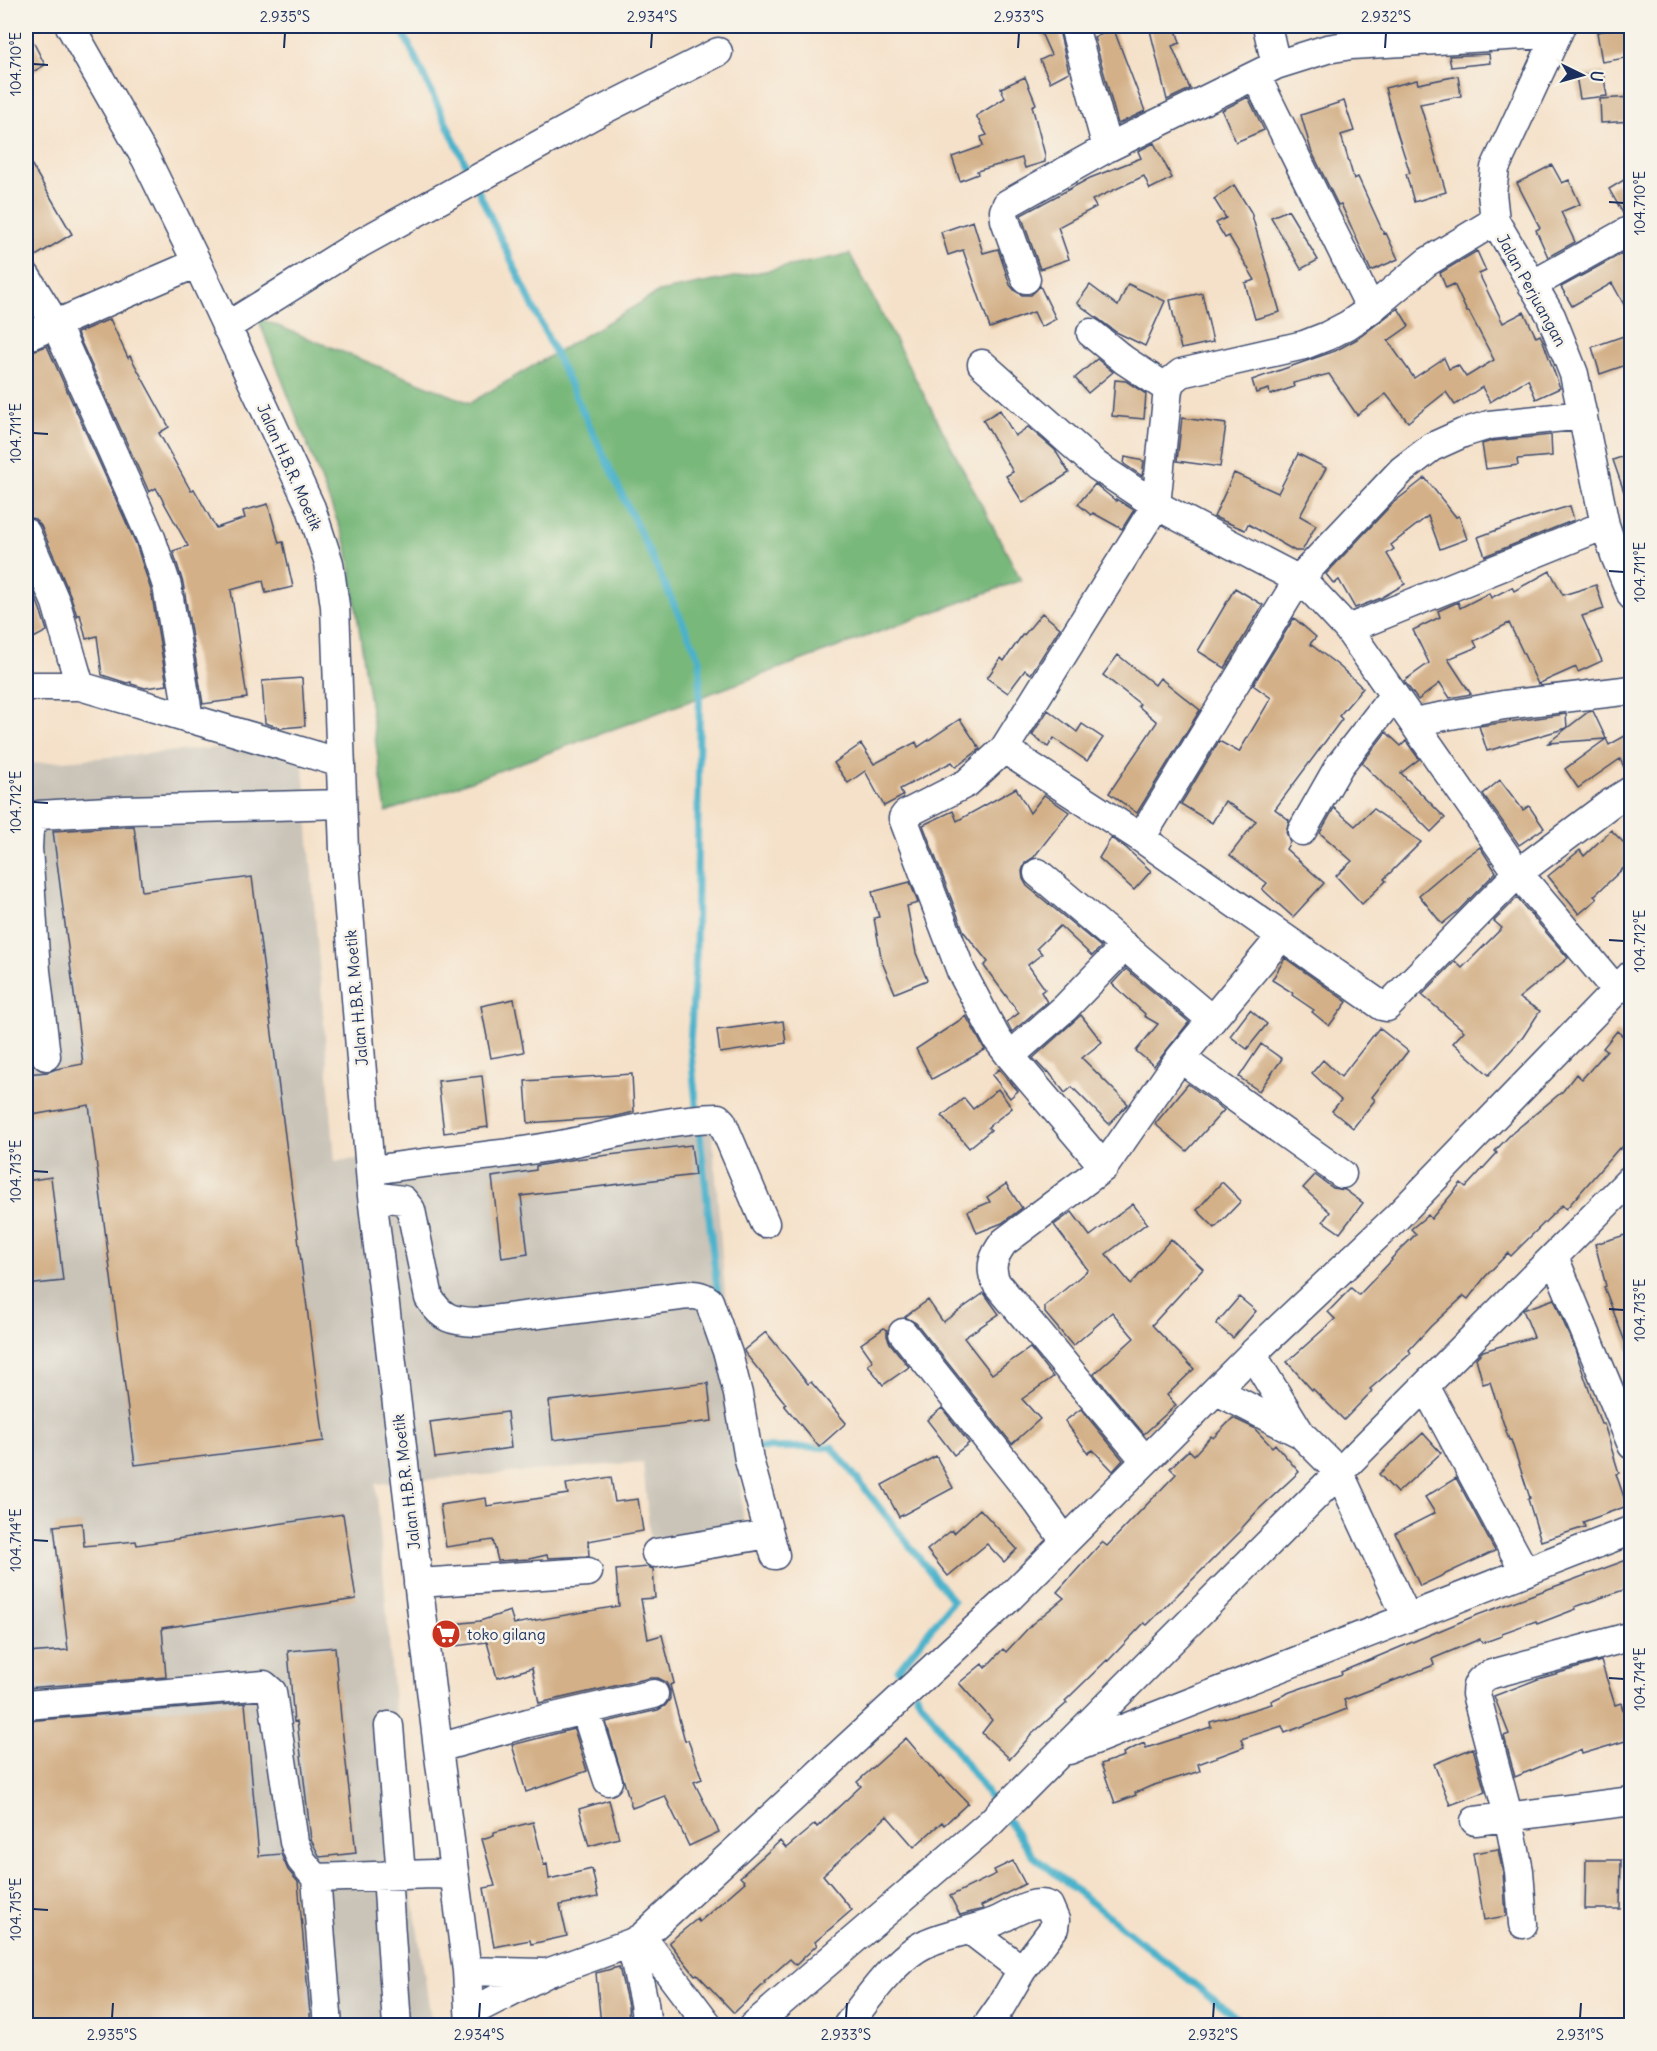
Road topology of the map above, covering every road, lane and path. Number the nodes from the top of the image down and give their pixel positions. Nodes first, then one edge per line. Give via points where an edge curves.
1 (70, 26) edge
2 (1074, 26) edge
3 (1267, 26) edge
4 (1559, 29) edge
5 (718, 52) dead end
6 (1266, 70) junction
7 (1107, 148) junction
8 (1495, 221) junction
9 (1632, 229) edge
10 (197, 263) junction
11 (26, 276) edge
12 (1026, 279) dead end
13 (1532, 285) junction
14 (1371, 309) junction
15 (55, 323) junction
16 (226, 327) junction
17 (1091, 333) dead end
18 (26, 337) edge
19 (982, 364) dead end
20 (1168, 388) junction
21 (1583, 415) junction
22 (1156, 505) junction
23 (1605, 525) junction
24 (26, 533) edge
25 (1298, 580) junction
26 (1632, 596) edge
27 (1348, 629) junction
28 (26, 686) edge
29 (80, 686) junction
30 (1632, 690) edge
31 (1394, 695) junction
32 (189, 719) junction
33 (1413, 722) junction
34 (1004, 749) junction
35 (341, 763) junction
36 (1632, 790) edge
37 (342, 804) junction
38 (1302, 831) dead end
39 (1141, 838) junction
40 (1038, 873) dead end
41 (1518, 873) junction
42 (1281, 937) junction
43 (1125, 946) junction
44 (1624, 981) edge
45 (1212, 1020) junction
46 (46, 1056) dead end
47 (1010, 1056) junction
48 (1180, 1058) junction
49 (1104, 1167) junction
50 (1342, 1174) dead end
51 (1632, 1178) edge
52 (371, 1183) junction
53 (765, 1223) dead end
54 (1554, 1257) junction
55 (903, 1333) dead end
56 (1252, 1354) junction
57 (1425, 1386) junction
58 (1217, 1391) junction
59 (1300, 1434) junction
60 (1632, 1445) edge
61 (1145, 1460) junction
62 (1339, 1472) junction
63 (1632, 1530) edge
64 (1065, 1541) junction
65 (656, 1553) dead end
66 (588, 1572) dead end
67 (1525, 1572) junction
68 (418, 1583) junction
69 (1407, 1618) junction
70 (1630, 1644) edge
71 (654, 1694) dead end
72 (26, 1705) edge
73 (585, 1710) junction
74 (389, 1726) dead end
75 (438, 1748) junction
76 (1060, 1753) junction
77 (608, 1781) dead end
78 (1632, 1801) edge
79 (1508, 1815) junction
80 (1475, 1821) dead end
81 (394, 1875) junction
82 (454, 1875) junction
83 (316, 1878) junction
84 (1523, 1924) dead end
85 (970, 1930) junction
86 (637, 1940) junction
87 (1022, 1970) junction
88 (467, 1971) junction
89 (547, 1973) junction
90 (674, 1980) junction
91 (646, 2014) edge
92 (470, 2022) edge
93 (328, 2025) edge
94 (397, 2025) edge
95 (709, 2025) edge
96 (753, 2025) edge
97 (847, 2025) edge
98 (987, 2025) edge

1 - 10 street, Jalan H.B.R. Moetik via 146,159
2 - 7 street
3 - 6 street
4 - 6 street via 1351,45
4 - 8 street, Jalan Perjuangan via 1495,168
5 - 16 street via 595,114 359,244
6 - 7 street
6 - 14 street
7 - 12 street via 1007,204 1005,220
8 - 13 street, Jalan Perjuangan
8 - 14 street via 1427,262
9 - 13 street
10 - 15 street
10 - 16 street, Jalan H.B.R. Moetik
11 - 15 street
13 - 21 street, Jalan Perjuangan via 1565,348
14 - 20 street via 1304,345 1180,373
15 - 18 street
15 - 32 street via 151,538 167,586
16 - 35 street, Jalan H.B.R. Moetik via 321,536 335,606
17 - 20 street
19 - 22 street via 1097,466
20 - 22 street
21 - 23 street, Jalan Perjuangan
21 - 25 street via 1489,425 1432,447 1402,470
22 - 25 street
22 - 34 street
23 - 26 street, Jalan Perjuangan
23 - 27 street
24 - 29 street via 56,603
25 - 27 street
25 - 39 street
27 - 31 street
28 - 29 street
29 - 32 street
30 - 33 street via 1504,705
31 - 33 street
31 - 38 street via 1339,766
32 - 35 street
33 - 41 street
34 - 39 street
34 - 47 street via 967,783 903,819 961,971
35 - 37 street, Jalan H.B.R. Moetik
36 - 41 street
37 - 46 street via 39,815 29,830 28,848
37 - 52 street, Jalan H.B.R. Moetik
39 - 42 street
40 - 43 street
41 - 42 street via 1388,1007
41 - 44 street
42 - 45 street
43 - 45 street
43 - 47 street via 1065,1008
44 - 56 street via 1397,1217
45 - 48 street
47 - 49 street
48 - 49 street
48 - 50 street
49 - 61 street via 1004,1242 997,1251 993,1277
51 - 54 street
52 - 53 street via 718,1118
52 - 65 street via 403,1200 411,1210 429,1298 446,1318 476,1322 699,1295 709,1301 738,1394 772,1544
52 - 68 street, Jalan H.B.R. Moetik
54 - 57 street
54 - 60 street
55 - 64 street
56 - 58 street
56 - 59 street
57 - 62 street
57 - 67 street
58 - 59 street
58 - 61 street
59 - 62 street
61 - 64 street
62 - 69 street
62 - 76 street
63 - 67 street
64 - 86 street via 1010,1597
66 - 68 street
67 - 69 street
68 - 75 street, Jalan H.B.R. Moetik
69 - 76 street
70 - 79 street via 1548,1657 1479,1681 1476,1694
71 - 73 street
72 - 83 street via 264,1685 272,1692 294,1842 301,1860
73 - 75 street
73 - 77 street
74 - 81 street
75 - 82 street, Jalan H.B.R. Moetik
76 - 96 street via 990,1823
78 - 79 street
79 - 80 street
79 - 84 street via 1519,1871
81 - 82 street
81 - 83 street
81 - 94 street
82 - 88 street, Jalan H.B.R. Moetik
83 - 93 street
85 - 87 street
85 - 87 street via 1038,1903 1049,1906 1054,1928
85 - 97 street via 920,1946 874,1989
86 - 89 street
86 - 90 street
86 - 91 street
87 - 98 street
88 - 89 street
88 - 92 street, Jalan H.B.R. Moetik
89 - 92 street
90 - 91 street
90 - 95 street

